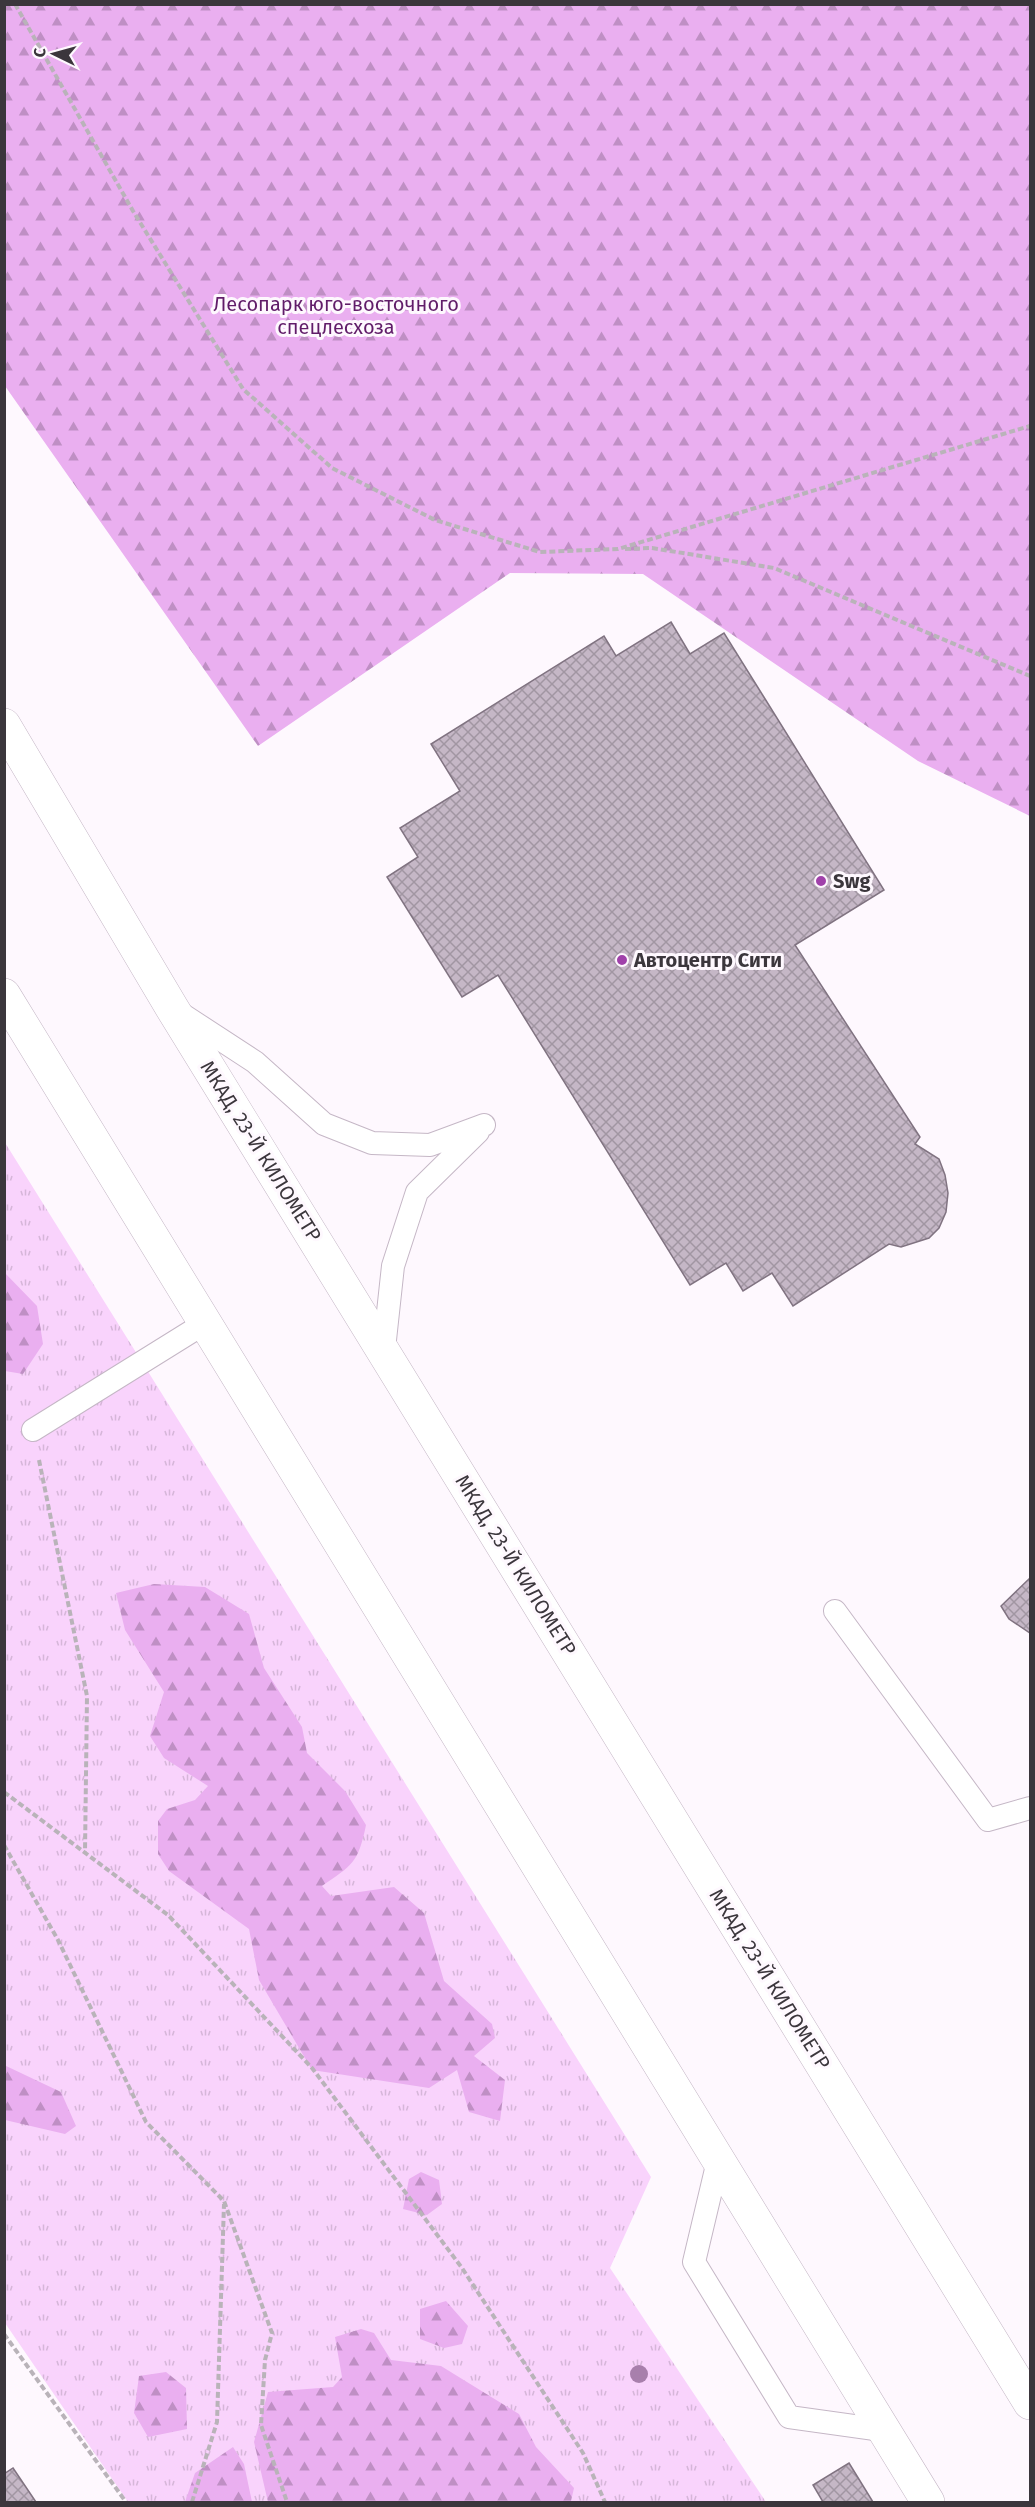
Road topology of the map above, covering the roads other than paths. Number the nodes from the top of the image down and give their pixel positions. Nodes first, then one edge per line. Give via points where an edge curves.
1 (4, 725) edge
2 (4, 995) edge
3 (172, 1008) junction
4 (205, 1323) junction
5 (384, 1349) junction
6 (33, 1430) road end
7 (835, 1611) dead end
8 (1030, 1808) edge
9 (718, 2161) junction
10 (1030, 2403) edge
11 (882, 2430) junction
12 (928, 2502) edge

1 - 3 highway, МКАД, 23-Й КИЛОМЕТР
2 - 4 highway
3 - 5 highway, МКАД, 23-Й КИЛОМЕТР
3 - 5 lane via 255,1062 324,1124 372,1143 430,1144 484,1125 417,1192 393,1266
4 - 6 lane
4 - 9 highway
5 - 10 highway, МКАД, 23-Й КИЛОМЕТР
7 - 8 lane via 988,1820
9 - 11 highway
9 - 11 lane via 694,2262 789,2416
11 - 12 highway

